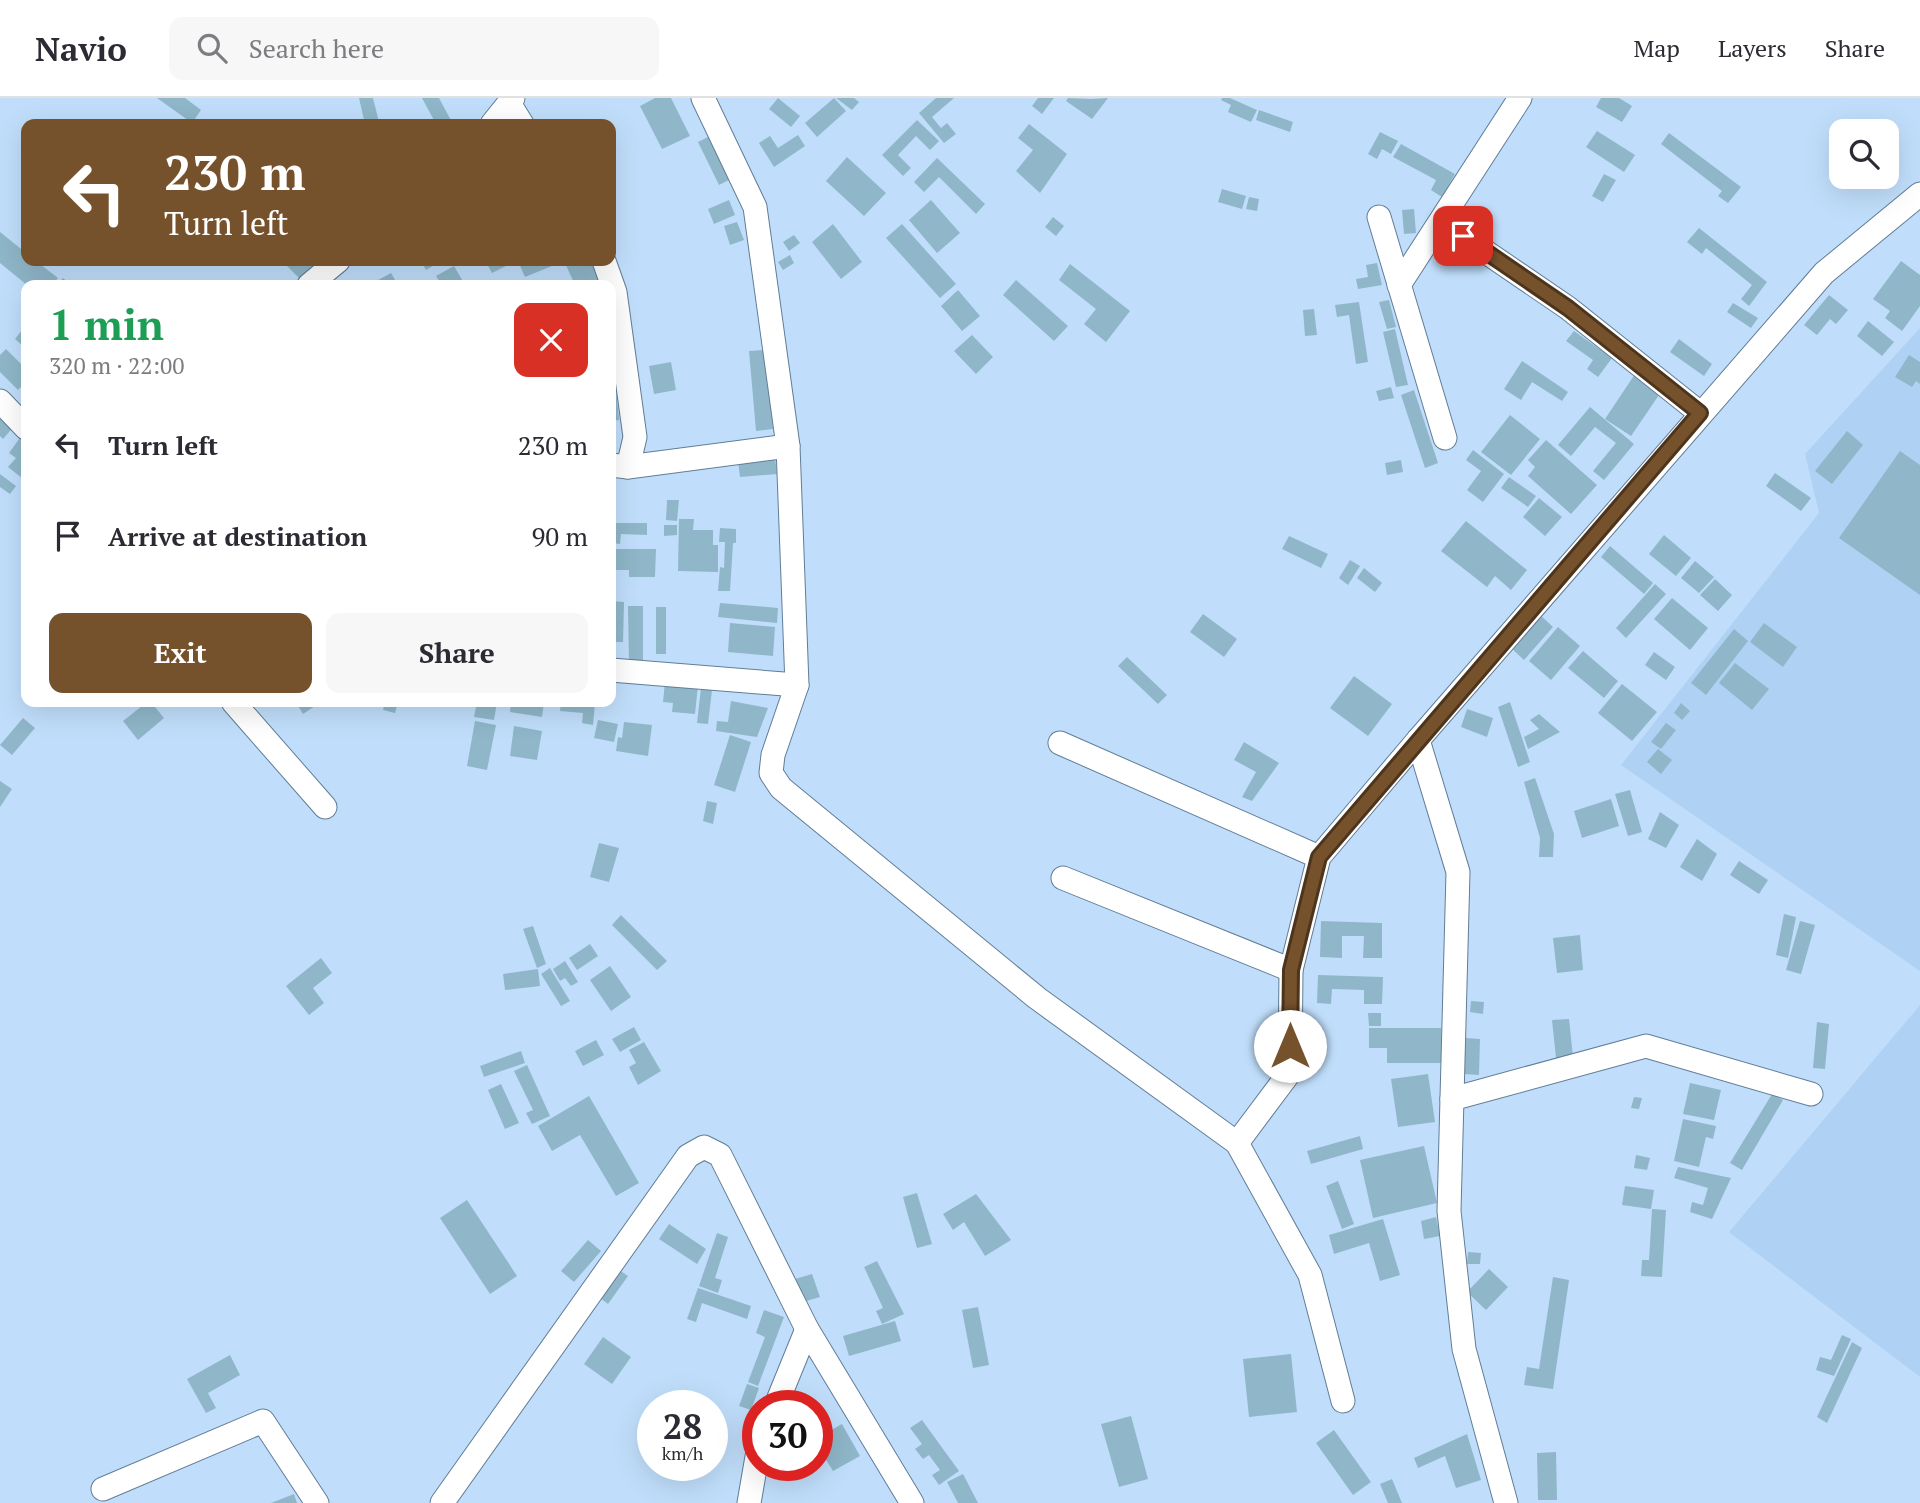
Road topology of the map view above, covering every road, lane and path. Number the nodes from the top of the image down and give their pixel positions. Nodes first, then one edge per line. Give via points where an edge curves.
1 (703, 98) edge
2 (1520, 98) edge
3 (511, 100) edge
4 (496, 119) edge
5 (520, 119) edge
6 (1920, 194) edge
7 (1379, 217) dead end
8 (1442, 222) junction
9 (332, 266) edge
10 (315, 280) edge
11 (1399, 285) junction
12 (616, 299) edge
13 (0, 401) edge
14 (1700, 413) junction
15 (21, 423) edge
16 (1445, 438) dead end
17 (788, 446) junction
18 (619, 466) edge
19 (616, 670) edge
20 (797, 685) junction
21 (237, 707) edge
22 (1418, 740) junction
23 (1060, 743) dead end
24 (325, 807) dead end
25 (1319, 857) junction
26 (1063, 878) dead end
27 (1291, 970) junction
28 (1811, 1094) dead end
29 (1452, 1100) junction
30 (1237, 1143) junction
31 (807, 1329) junction
32 (782, 1390) edge
33 (1343, 1401) dead end
34 (753, 1481) edge
35 (103, 1489) dead end
36 (317, 1503) edge
37 (442, 1503) edge
38 (749, 1503) edge
39 (912, 1503) edge
40 (1506, 1503) edge

1 - 17 street via 754,207
2 - 8 street
3 - 4 street
3 - 5 street
6 - 14 street via 1824,273
7 - 11 street
8 - 11 street
8 - 14 street via 1568,308
9 - 10 street
11 - 16 street
12 - 18 street via 635,437
13 - 15 street
14 - 22 street
17 - 18 street
17 - 20 street
19 - 20 street
20 - 30 street via 773,755 771,773 781,788 1037,998
21 - 24 street
22 - 25 street
22 - 29 street via 1458,872
23 - 25 street
25 - 27 street
26 - 27 street
27 - 30 street via 1290,1072
28 - 29 street via 1646,1046
29 - 40 street via 1449,1211 1464,1349
30 - 33 street via 1310,1275
31 - 32 street
31 - 37 street via 720,1155 704,1147 688,1156
31 - 39 street
34 - 38 street
35 - 36 street via 263,1421

